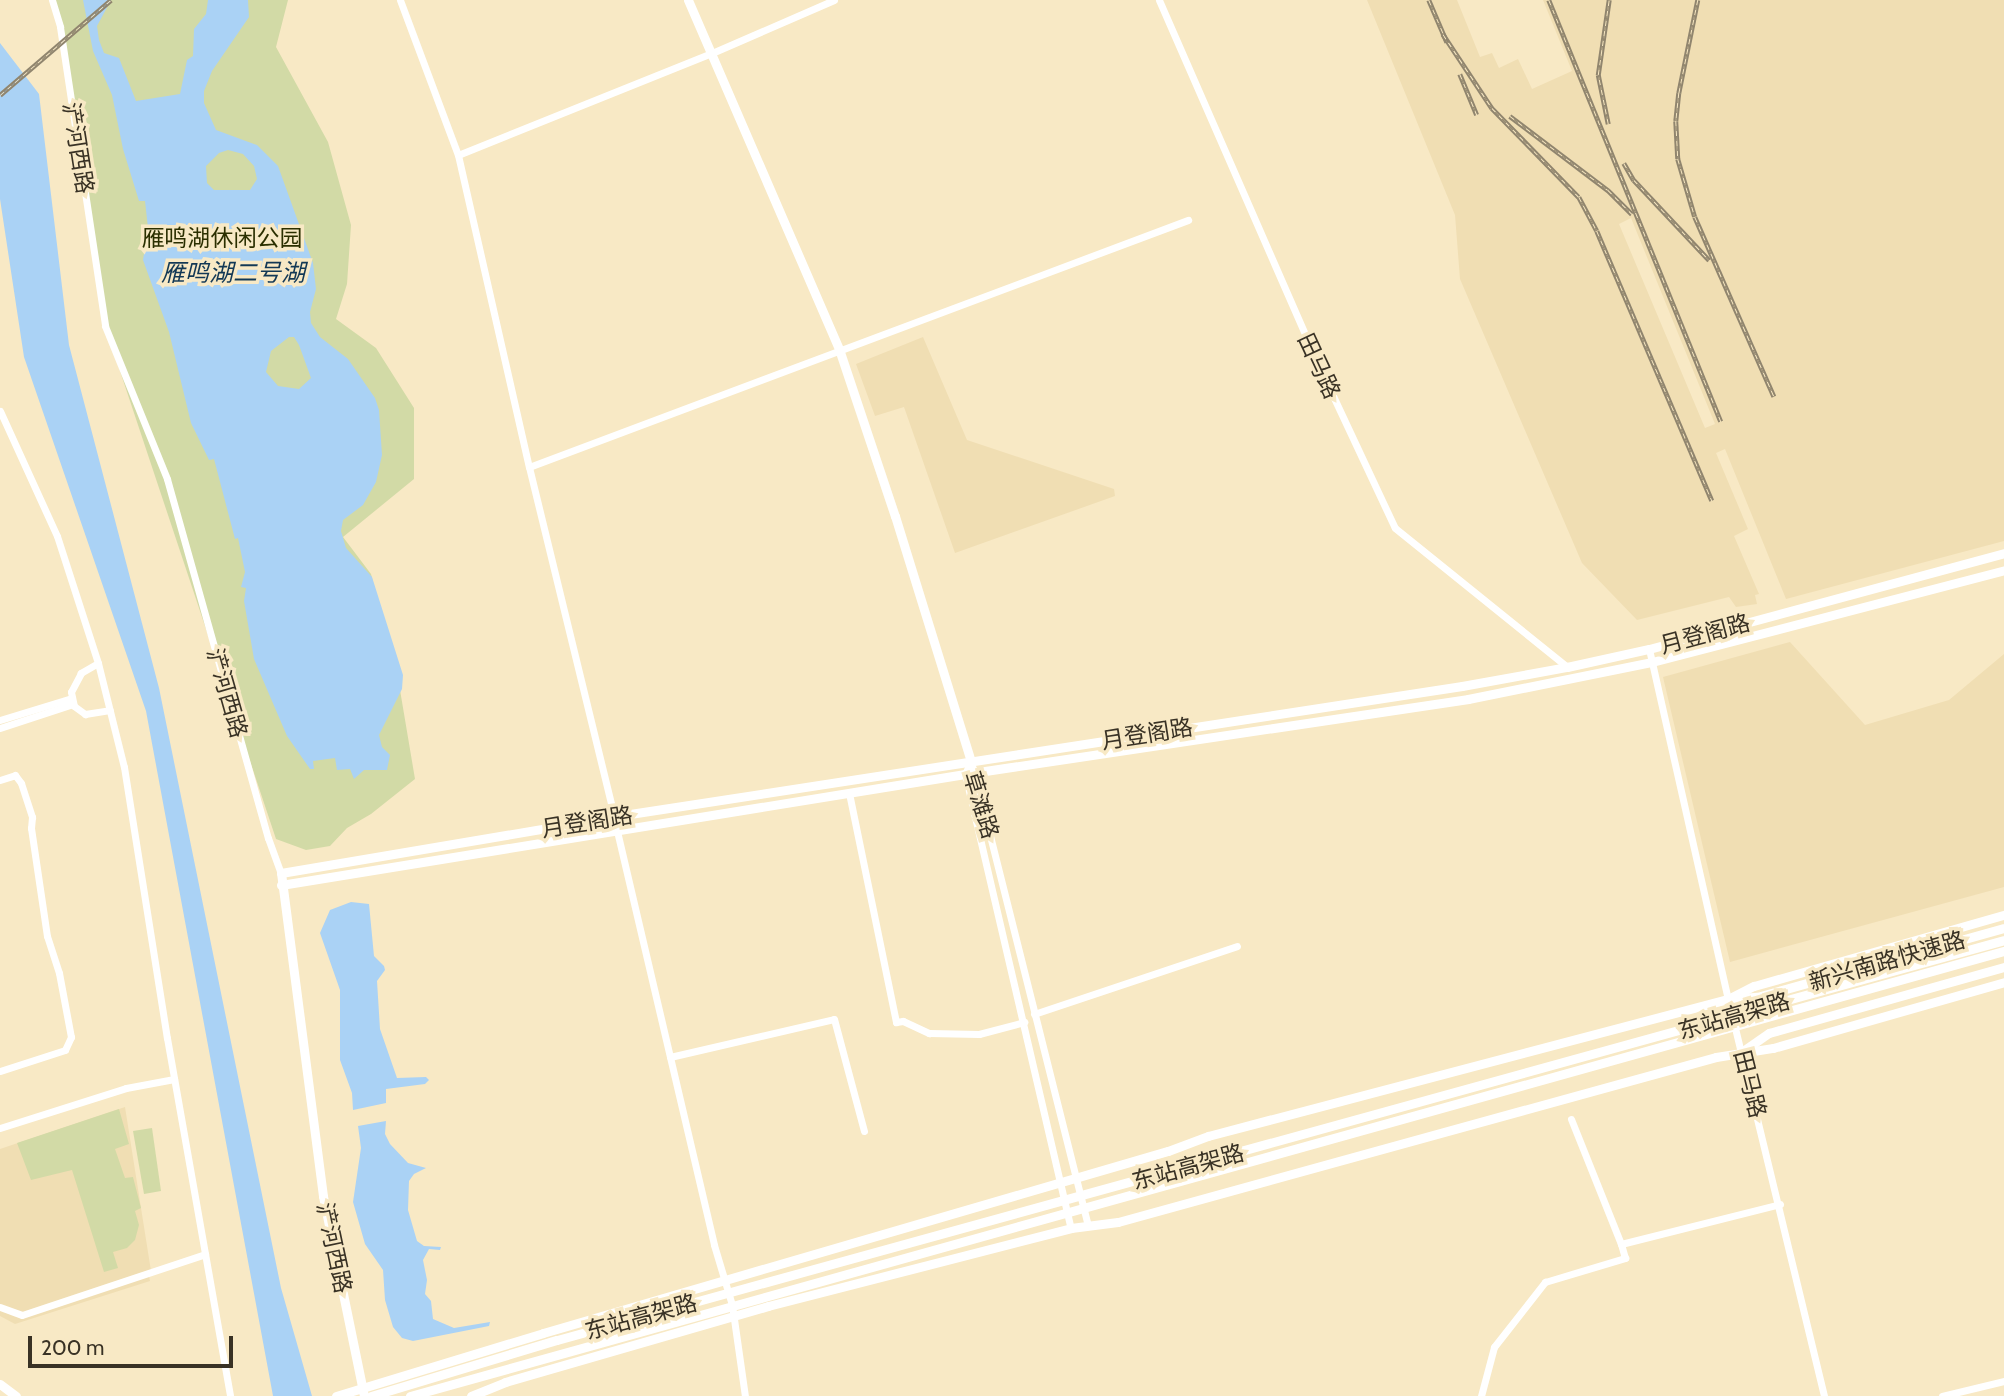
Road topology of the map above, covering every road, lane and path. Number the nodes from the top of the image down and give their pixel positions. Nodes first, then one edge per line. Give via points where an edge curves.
1 (52, 0) edge
2 (400, 0) edge
3 (688, 0) edge
4 (834, 0) edge
5 (1159, 0) edge
6 (712, 53) junction
7 (458, 155) junction
8 (1188, 220) dead end
9 (840, 352) junction
10 (0, 411) edge
11 (529, 467) junction
12 (2004, 553) edge
13 (2004, 570) edge
14 (1648, 649) junction
15 (1652, 662) junction
16 (98, 663) junction
17 (1567, 667) junction
18 (73, 701) junction
19 (110, 710) junction
20 (0, 720) edge
21 (0, 728) edge
22 (971, 761) junction
23 (975, 773) junction
24 (965, 774) junction
25 (0, 780) edge
26 (849, 793) junction
27 (617, 816) junction
28 (617, 831) junction
29 (281, 873) junction
30 (281, 885) junction
31 (2004, 915) edge
32 (2004, 928) edge
33 (2004, 940) edge
34 (1237, 946) dead end
35 (2004, 951) edge
36 (2004, 967) edge
37 (2004, 982) edge
38 (1728, 999) junction
39 (1034, 1014) junction
40 (1024, 1022) junction
41 (1741, 1052) junction
42 (670, 1057) junction
43 (0, 1071) edge
44 (174, 1079) junction
45 (1570, 1119) dead end
46 (0, 1128) edge
47 (864, 1131) dead end
48 (1074, 1179) junction
49 (1062, 1182) junction
50 (1780, 1204) junction
51 (1088, 1226) junction
52 (1071, 1228) junction
53 (1621, 1244) junction
54 (205, 1254) junction
55 (724, 1281) junction
56 (0, 1307) edge
57 (734, 1316) junction
58 (2004, 1381) edge
59 (0, 1384) edge
60 (361, 1391) edge
61 (16, 1396) edge
62 (230, 1396) edge
63 (336, 1396) edge
64 (372, 1396) edge
65 (410, 1396) edge
66 (471, 1396) edge
67 (745, 1396) edge
68 (1481, 1396) edge
69 (1824, 1396) edge
70 (1942, 1396) edge

1 - 29 street, 浐河西路 via 60,27 105,326 167,480
2 - 7 street
3 - 6 main road
4 - 6 street
5 - 17 street, 田马路 via 1312,351 1395,528
6 - 7 street
6 - 9 main road
7 - 11 street
8 - 9 street
9 - 11 street
9 - 22 main road
10 - 16 street via 57,536
11 - 27 street
12 - 14 main road, 月登阁路
13 - 15 main road, 月登阁路
14 - 15 street, 田马路
14 - 17 main road, 月登阁路
15 - 23 main road, 月登阁路 via 1468,699
15 - 38 street, 田马路
16 - 18 street via 81,673 71,692
16 - 19 street
17 - 22 main road, 月登阁路
18 - 19 street via 85,714
18 - 20 street
18 - 21 street
19 - 44 street via 124,767
22 - 23 street, 草滩路
22 - 24 street, 草滩路
22 - 27 main road, 月登阁路
23 - 24 main road, 月登阁路
23 - 39 street, 草滩路
24 - 26 main road, 月登阁路
24 - 40 street, 草滩路
25 - 43 street via 15,775 32,817 47,936 71,1037 65,1050
26 - 28 main road, 月登阁路
26 - 40 street via 896,1022 929,1033 979,1034
27 - 28 street
27 - 29 main road, 月登阁路
28 - 30 main road, 月登阁路
28 - 42 street
29 - 30 main road, 浐河西路
30 - 60 main road, 浐河西路 via 323,1196
31 - 38 main road via 1754,986
32 - 38 main road, 新兴南路快速路 via 1757,997
33 - 64 main road, 东站高架路 via 557,1340
34 - 39 street
35 - 65 main road, 东站高架路
36 - 41 main road, 新兴南路快速路 via 1769,1033
37 - 41 main road via 1773,1048
38 - 41 street, 田马路
38 - 48 main road via 1208,1136
39 - 48 street, 草滩路
40 - 49 street, 草滩路
41 - 50 street, 田马路
41 - 51 main road via 1118,1222
42 - 47 street via 834,1019
42 - 55 street
44 - 46 street via 126,1088
44 - 54 street
45 - 53 street
48 - 49 main road
48 - 51 street, 草滩路
49 - 52 street, 草滩路
49 - 55 main road
50 - 53 street
50 - 69 street, 田马路
51 - 52 main road
52 - 57 main road
53 - 68 street via 1625,1258 1545,1282 1494,1347
54 - 56 street via 22,1315
54 - 62 street
55 - 57 street
55 - 60 main road
57 - 66 main road
57 - 67 street
58 - 70 street
59 - 61 main road
60 - 63 main road

